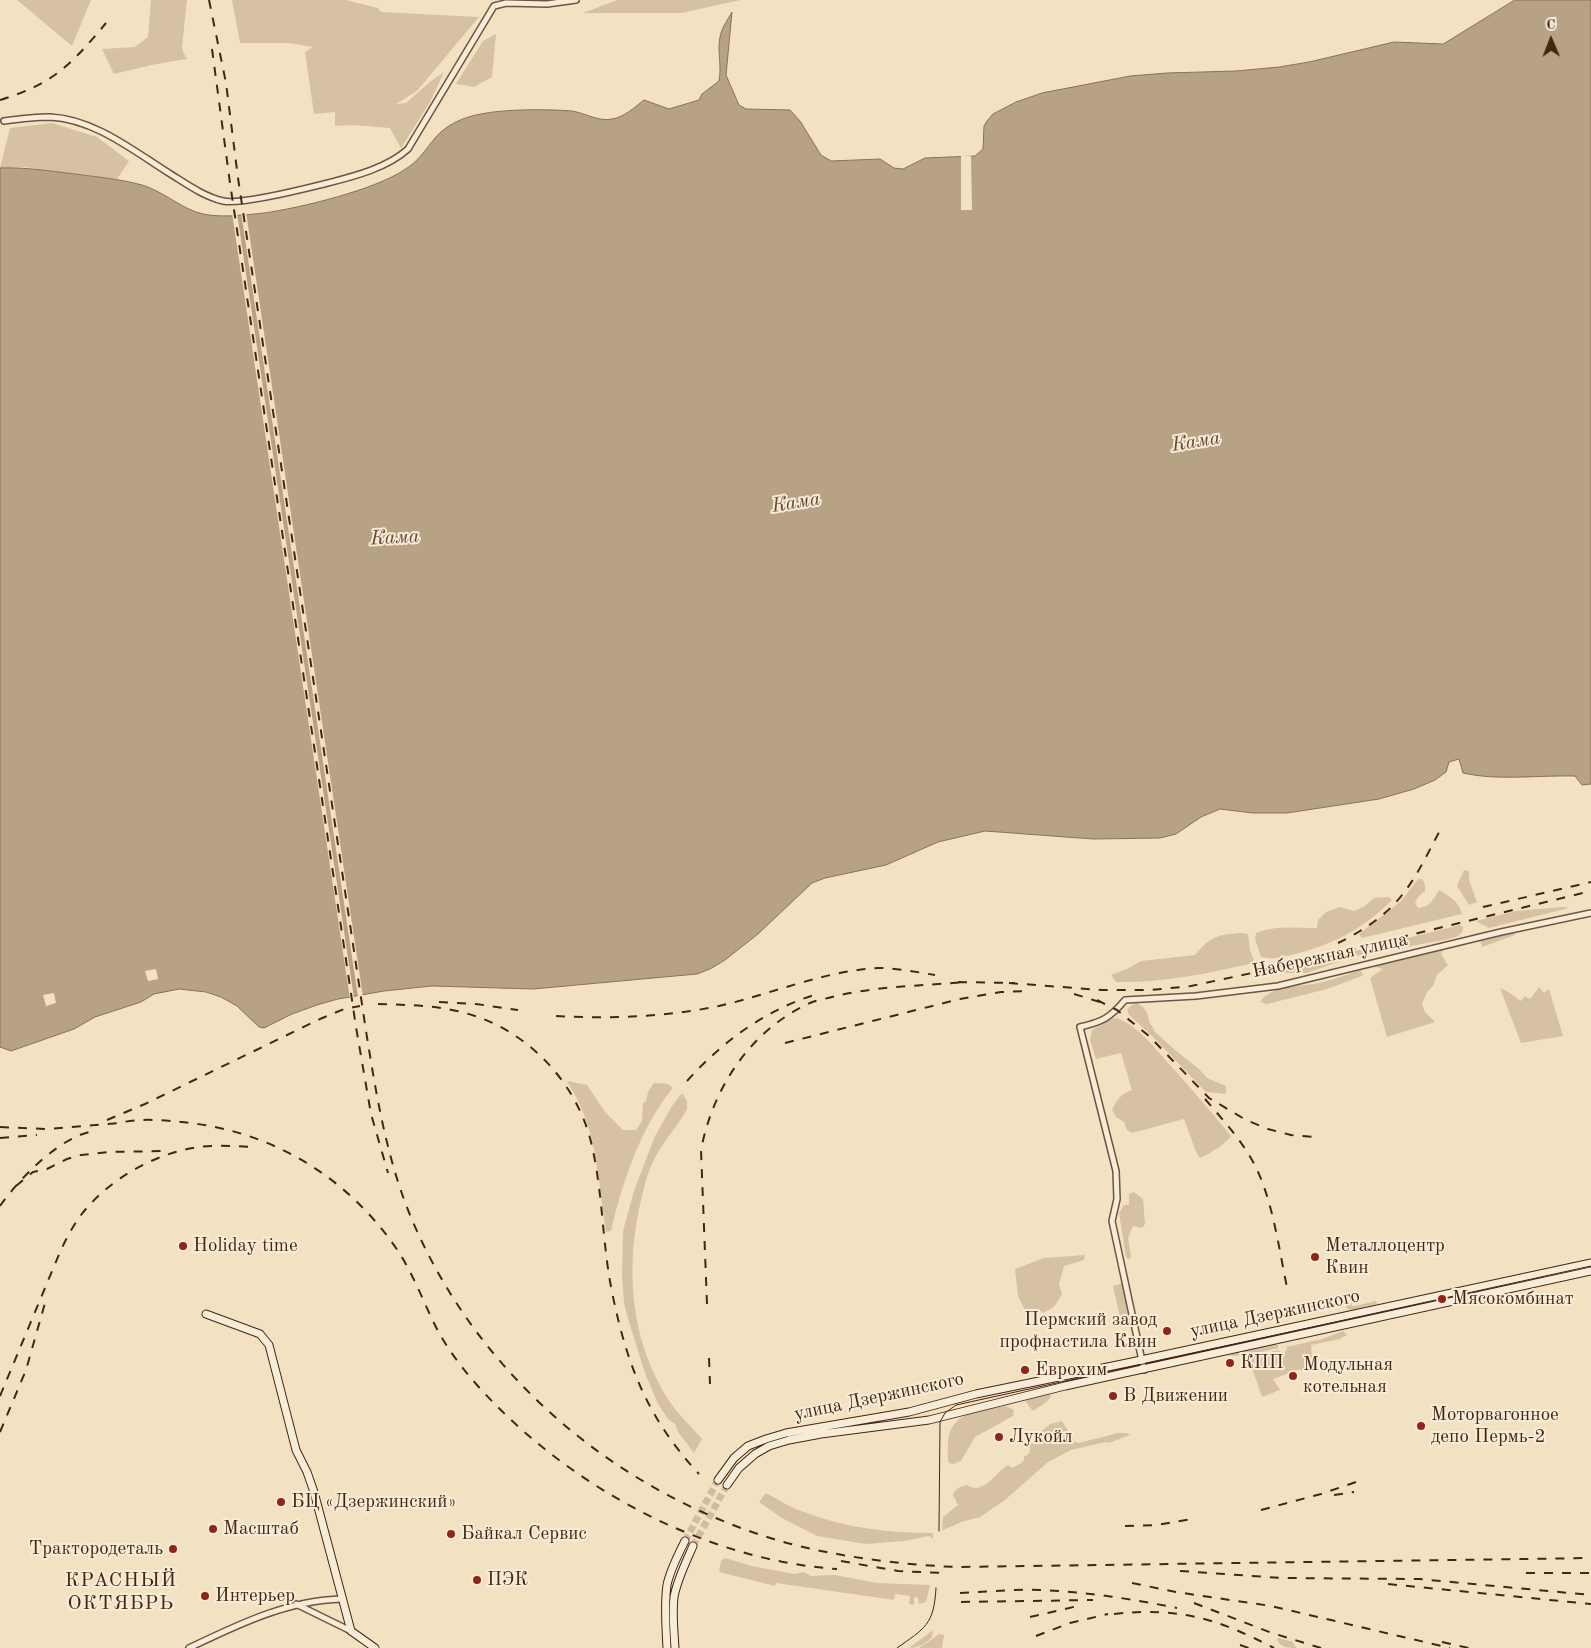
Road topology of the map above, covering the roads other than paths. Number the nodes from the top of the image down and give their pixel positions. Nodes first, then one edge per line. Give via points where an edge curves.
1 (576, 0) edge
2 (4, 121) dead end
3 (1591, 913) edge
4 (1591, 1262) edge
5 (1591, 1271) edge
6 (206, 1314) dead end
7 (1141, 1360) junction
8 (1144, 1370) junction
9 (718, 1480) tunnel mouth
10 (727, 1485) tunnel mouth
11 (685, 1541) tunnel mouth
12 (693, 1546) tunnel mouth
13 (342, 1599) junction
14 (295, 1604) junction
15 (351, 1631) junction
16 (189, 1648) edge
17 (374, 1648) edge
18 (668, 1648) edge
19 (675, 1648) edge

1 - 2 street via 494,6 408,150 374,168 318,186 247,200 223,201 88,126 51,117
3 - 7 street, Набережная улица via 1278,986 1125,1000 1099,1023 1080,1027 1116,1171 1117,1199 1112,1221
4 - 7 main road, улица Дзержинского
5 - 8 main road, улица Дзержинского
6 - 13 main road via 260,1334 269,1345 296,1450 314,1492
7 - 8 street
7 - 9 main road, улица Дзержинского via 984,1392 892,1415 775,1436 748,1446 726,1467
8 - 10 main road, улица Дзержинского via 1028,1394 929,1420 777,1443 750,1458
11 - 18 main road via 667,1586
12 - 19 main road via 674,1596
13 - 14 street
13 - 15 main road
14 - 15 street
14 - 16 street
15 - 17 main road

